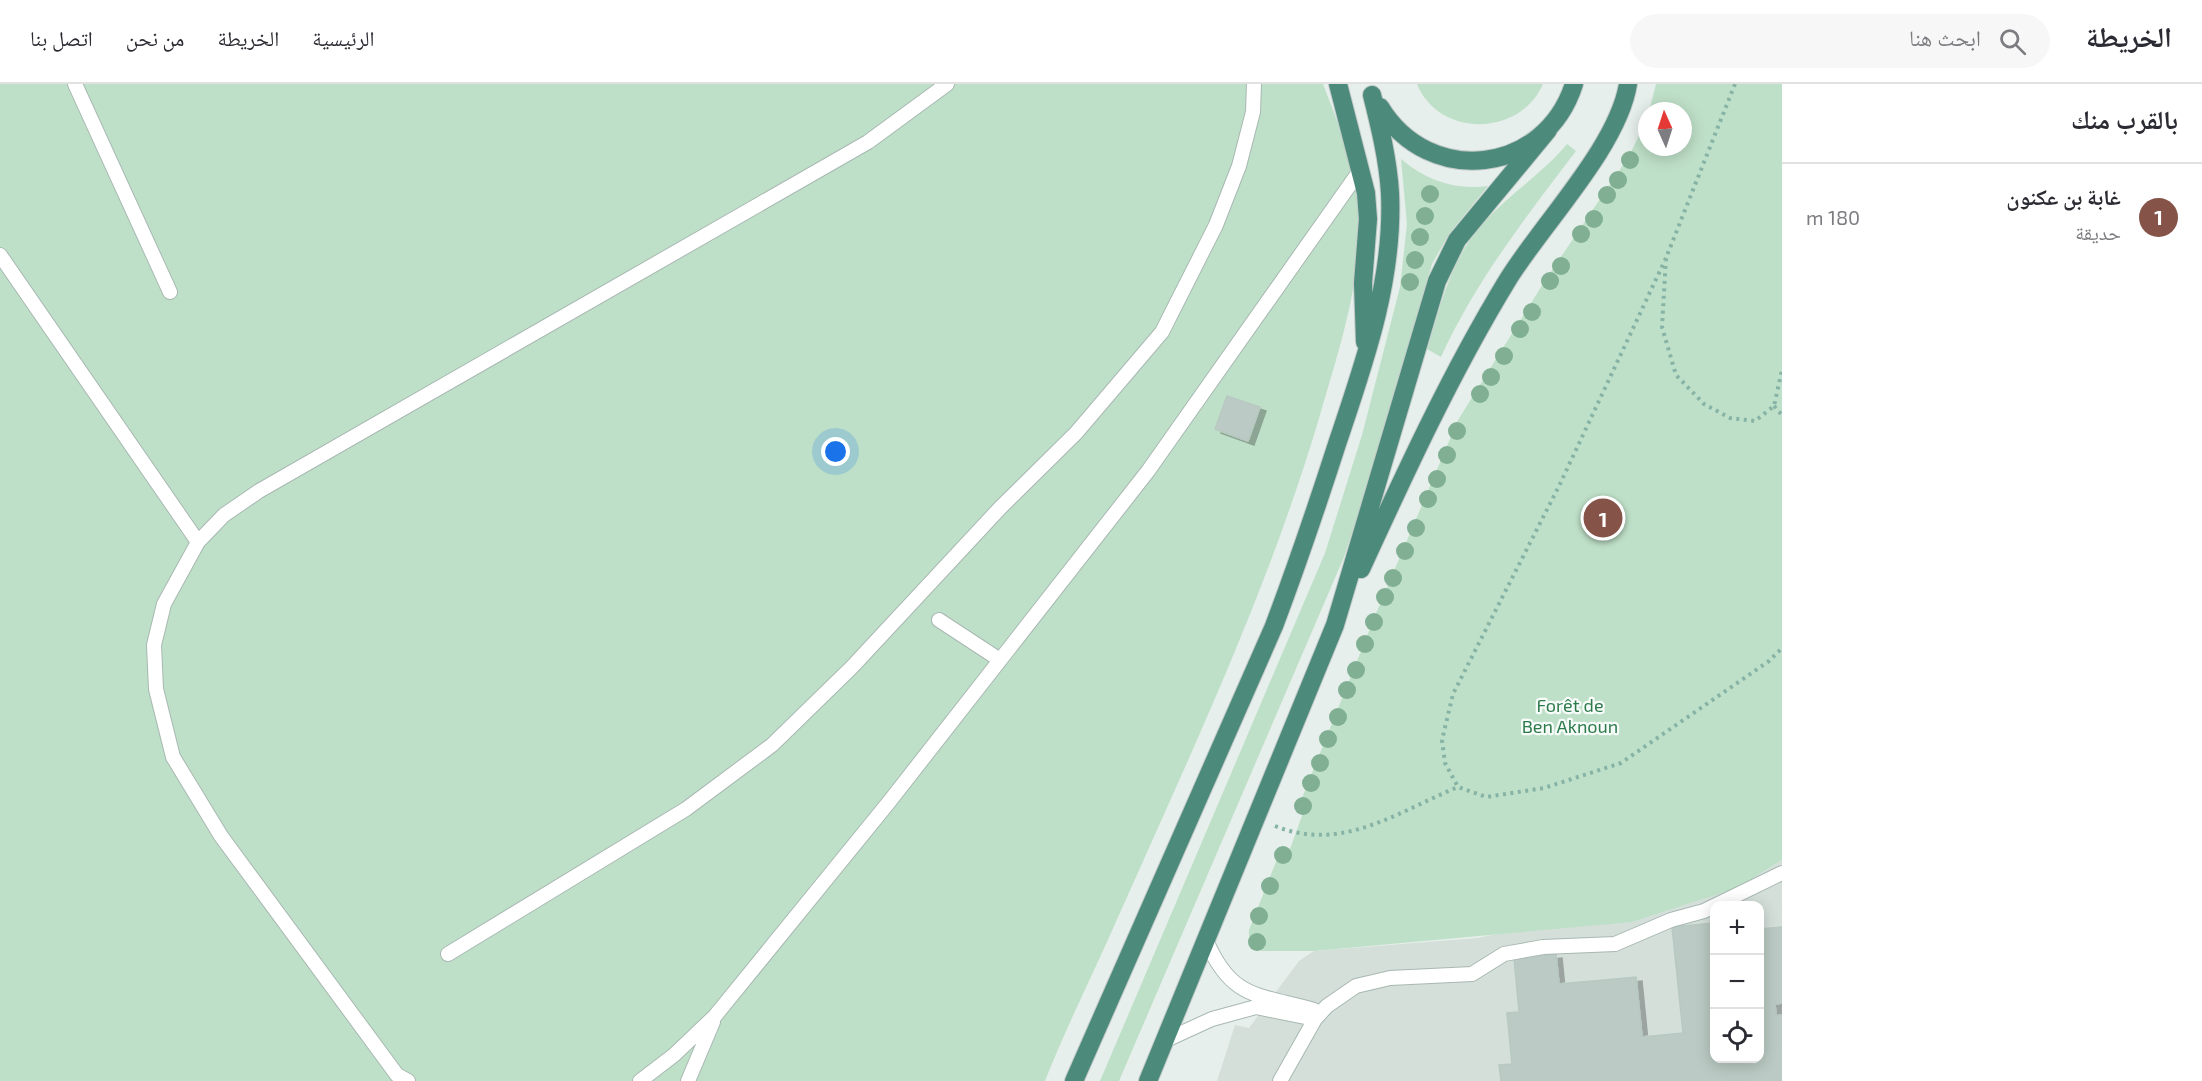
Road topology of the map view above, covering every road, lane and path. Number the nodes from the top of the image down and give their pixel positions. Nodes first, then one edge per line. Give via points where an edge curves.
1 (75, 84) edge
2 (946, 84) edge
3 (1254, 84) edge
4 (1338, 84) edge
5 (1574, 84) edge
6 (1628, 84) edge
7 (1735, 84) edge
8 (1371, 89) edge
9 (1548, 130) junction
10 (1361, 169) junction
11 (0, 255) edge
12 (1666, 258) junction
13 (170, 292) dead end
14 (1366, 357) junction
15 (1782, 370) edge
16 (1774, 406) junction
17 (1782, 415) edge
18 (198, 542) junction
19 (939, 620) dead end
20 (1335, 625) junction
21 (1782, 648) edge
22 (1000, 660) junction
23 (1458, 787) junction
24 (1255, 819) junction
25 (1782, 873) edge
26 (1206, 940) junction
27 (448, 954) dead end
28 (715, 1016) junction
29 (1318, 1016) junction
30 (1164, 1041) junction
31 (408, 1081) edge
32 (640, 1081) edge
33 (688, 1081) edge
34 (1074, 1081) edge
35 (1148, 1081) edge
36 (1280, 1081) edge

1 - 13 lane
2 - 18 lane via 868,142 259,491 225,515
3 - 27 lane via 1253,112 1239,166 1216,225 1162,332 1076,433 772,745 686,809
4 - 10 highway
5 - 9 highway via 1568,102
6 - 20 highway via 1614,125 1509,278 1460,363
7 - 12 path
8 - 9 highway via 1390,125 1417,147 1450,160 1486,161 1520,151
8 - 14 highway via 1390,195 1383,288
9 - 20 highway via 1457,240 1437,281
10 - 14 highway via 1368,219 1363,283
10 - 22 lane via 1148,471
11 - 18 lane
12 - 16 path via 1662,327 1676,375 1704,404 1730,418 1755,421
12 - 23 path via 1560,484 1453,694 1442,740 1445,764
14 - 34 highway via 1274,626
15 - 16 path
16 - 17 path
18 - 31 lane via 164,604 154,645 156,689 173,757 221,836 397,1075
19 - 22 lane
20 - 24 highway
21 - 23 path via 1769,661 1621,763 1544,788 1486,797
22 - 28 lane
23 - 24 path via 1368,828 1341,833 1295,834
24 - 26 highway
25 - 29 lane via 1704,911 1671,920 1615,944 1544,947 1504,954 1472,974 1372,981 1341,995
26 - 29 lane via 1217,967 1239,988
26 - 30 highway
28 - 32 lane
28 - 33 lane
29 - 30 lane via 1246,1008
29 - 36 lane
30 - 35 highway

